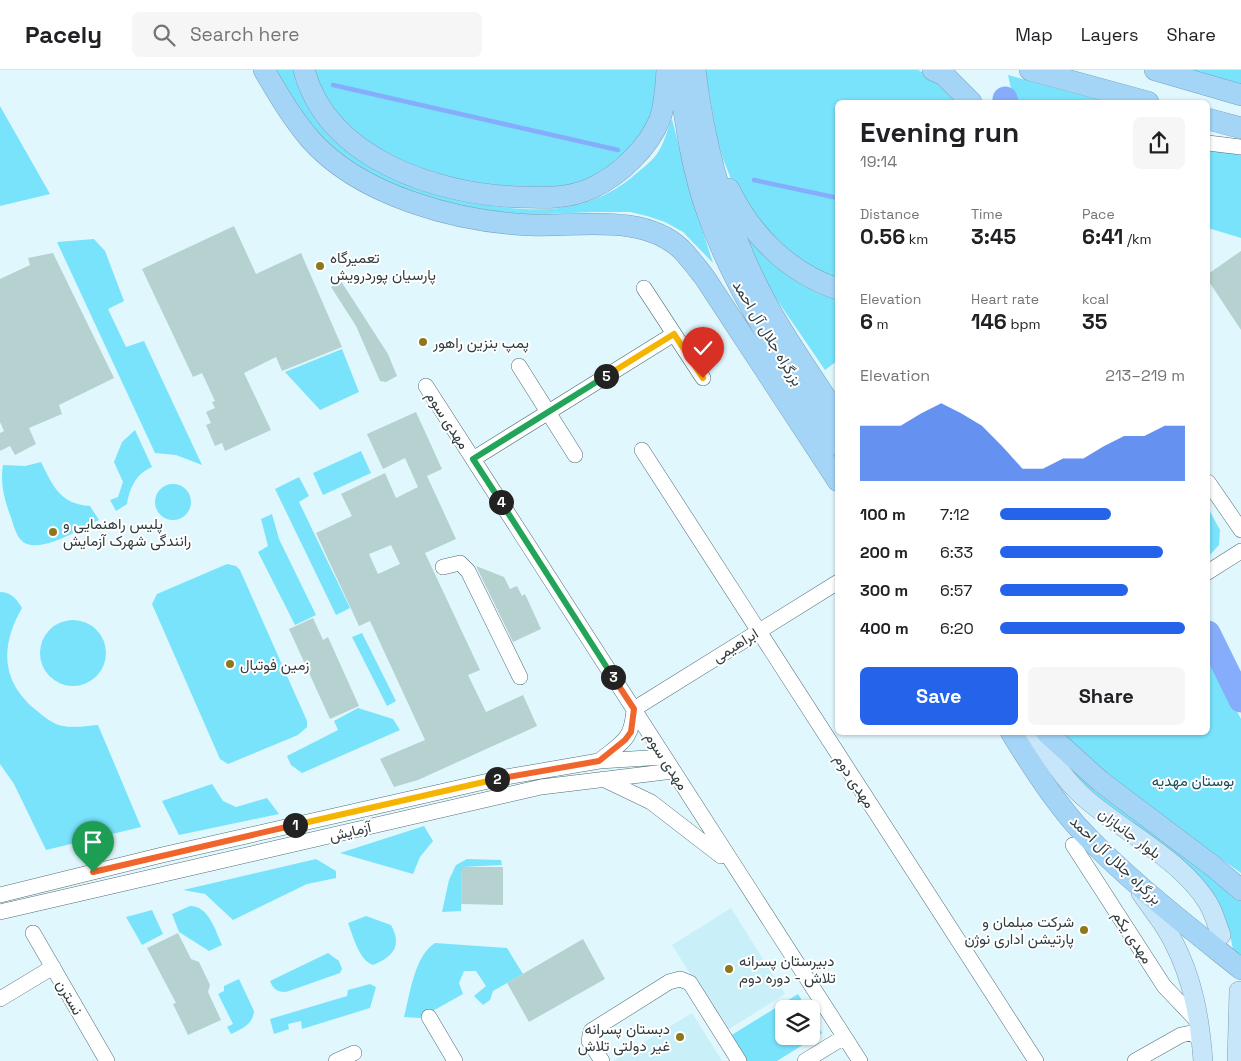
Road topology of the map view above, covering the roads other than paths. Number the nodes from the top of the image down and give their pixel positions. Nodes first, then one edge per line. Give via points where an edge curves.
1 (264, 70) edge
2 (304, 70) edge
3 (668, 70) edge
4 (678, 70) edge
5 (695, 70) edge
6 (933, 70) edge
7 (1030, 70) edge
8 (1155, 70) edge
9 (1241, 95) edge
10 (969, 100) edge
11 (1141, 100) edge
12 (1210, 120) edge
13 (1241, 128) edge
14 (1210, 143) edge
15 (1241, 147) edge
16 (644, 288) dead end
17 (835, 288) edge
18 (674, 334) junction
19 (519, 366) dead end
20 (703, 378) dead end
21 (426, 386) dead end
22 (548, 412) junction
23 (835, 412) edge
24 (835, 440) edge
25 (642, 450) dead end
26 (575, 455) dead end
27 (473, 459) junction
28 (835, 476) edge
29 (1210, 485) edge
30 (1241, 530) edge
31 (1241, 551) edge
32 (443, 567) dead end
33 (1210, 571) edge
34 (835, 584) edge
35 (759, 631) junction
36 (520, 677) dead end
37 (634, 709) junction
38 (1013, 735) edge
39 (1036, 735) edge
40 (1049, 735) edge
41 (664, 757) junction
42 (599, 761) junction
43 (673, 771) junction
44 (602, 778) junction
45 (1073, 845) dead end
46 (162, 855) junction
47 (732, 864) junction
48 (1214, 867) junction
49 (166, 874) junction
50 (1131, 879) junction
51 (1241, 881) edge
52 (1241, 890) edge
53 (0, 895) edge
54 (0, 912) edge
55 (33, 933) dead end
56 (1222, 935) dead end
57 (53, 967) junction
58 (1241, 969) edge
59 (1239, 990) dead end
60 (0, 999) edge
61 (429, 1017) dead end
62 (1201, 1031) junction
63 (844, 1037) junction
64 (354, 1053) dead end
65 (107, 1061) edge
66 (336, 1061) edge
67 (455, 1061) edge
68 (602, 1061) edge
69 (739, 1061) edge
70 (805, 1061) edge
71 (860, 1061) edge
72 (1036, 1061) edge
73 (1135, 1061) edge
74 (1203, 1061) edge
75 (1236, 1061) edge

1 - 28 highway via 282,102 311,140 339,164 392,194 460,216 520,224 636,226 662,236 680,248 705,278
2 - 3 highway via 328,117 342,132 365,151 399,170 467,192 555,198 593,188 623,168 644,145 660,118
4 - 24 highway, بزرگراه جلال آل احمد via 694,163 707,213 720,245 752,311
5 - 17 highway via 716,154 739,210 774,251 795,268
5 - 23 highway, بزرگراه جلال آل احمد via 715,179 736,240 766,302
6 - 10 highway via 944,75
7 - 11 highway
8 - 9 highway
12 - 13 highway
14 - 15 street
16 - 18 street
18 - 20 street
18 - 22 street
19 - 22 street
21 - 27 street, مهدی سوم
22 - 26 street
22 - 27 street
25 - 35 street, مهدی دوم
27 - 37 street, مهدی سوم
29 - 30 street
31 - 33 street
32 - 36 street via 460,563 468,571
34 - 35 street, ابراهیمی
35 - 37 street, ابراهیمی
35 - 72 street, مهدی دوم
37 - 41 street, مهدی سوم
37 - 42 street via 631,732
38 - 50 highway, بزرگراه جلال آل احمد via 1036,773 1077,826
39 - 56 main road, بلوار جانبازان via 1069,782 1086,799 1194,885 1208,902
40 - 48 highway via 1100,781
41 - 42 street, آزمایش
41 - 43 street, مهدی سوم
42 - 46 street, آزمایش via 506,777
43 - 44 street, آزمایش
43 - 47 street, مهدی سوم
44 - 47 street via 650,802
44 - 49 street, آزمایش via 541,786
45 - 62 street, مهدی یکم via 1164,986
46 - 49 street
46 - 53 street, آزمایش
47 - 63 street, مهدی سوم
48 - 51 highway
48 - 52 highway
49 - 54 street, آزمایش
50 - 58 highway, بزرگراه جلال آل احمد
50 - 62 main road via 1172,939 1194,994
55 - 57 street, نسترن
57 - 60 street
57 - 65 street, نسترن
59 - 75 main road
61 - 67 street
62 - 73 street via 1180,1034
62 - 74 main road
63 - 70 street
63 - 71 street, مهدی سوم
64 - 66 street
68 - 69 street via 589,1040 589,1033 680,978 690,983

